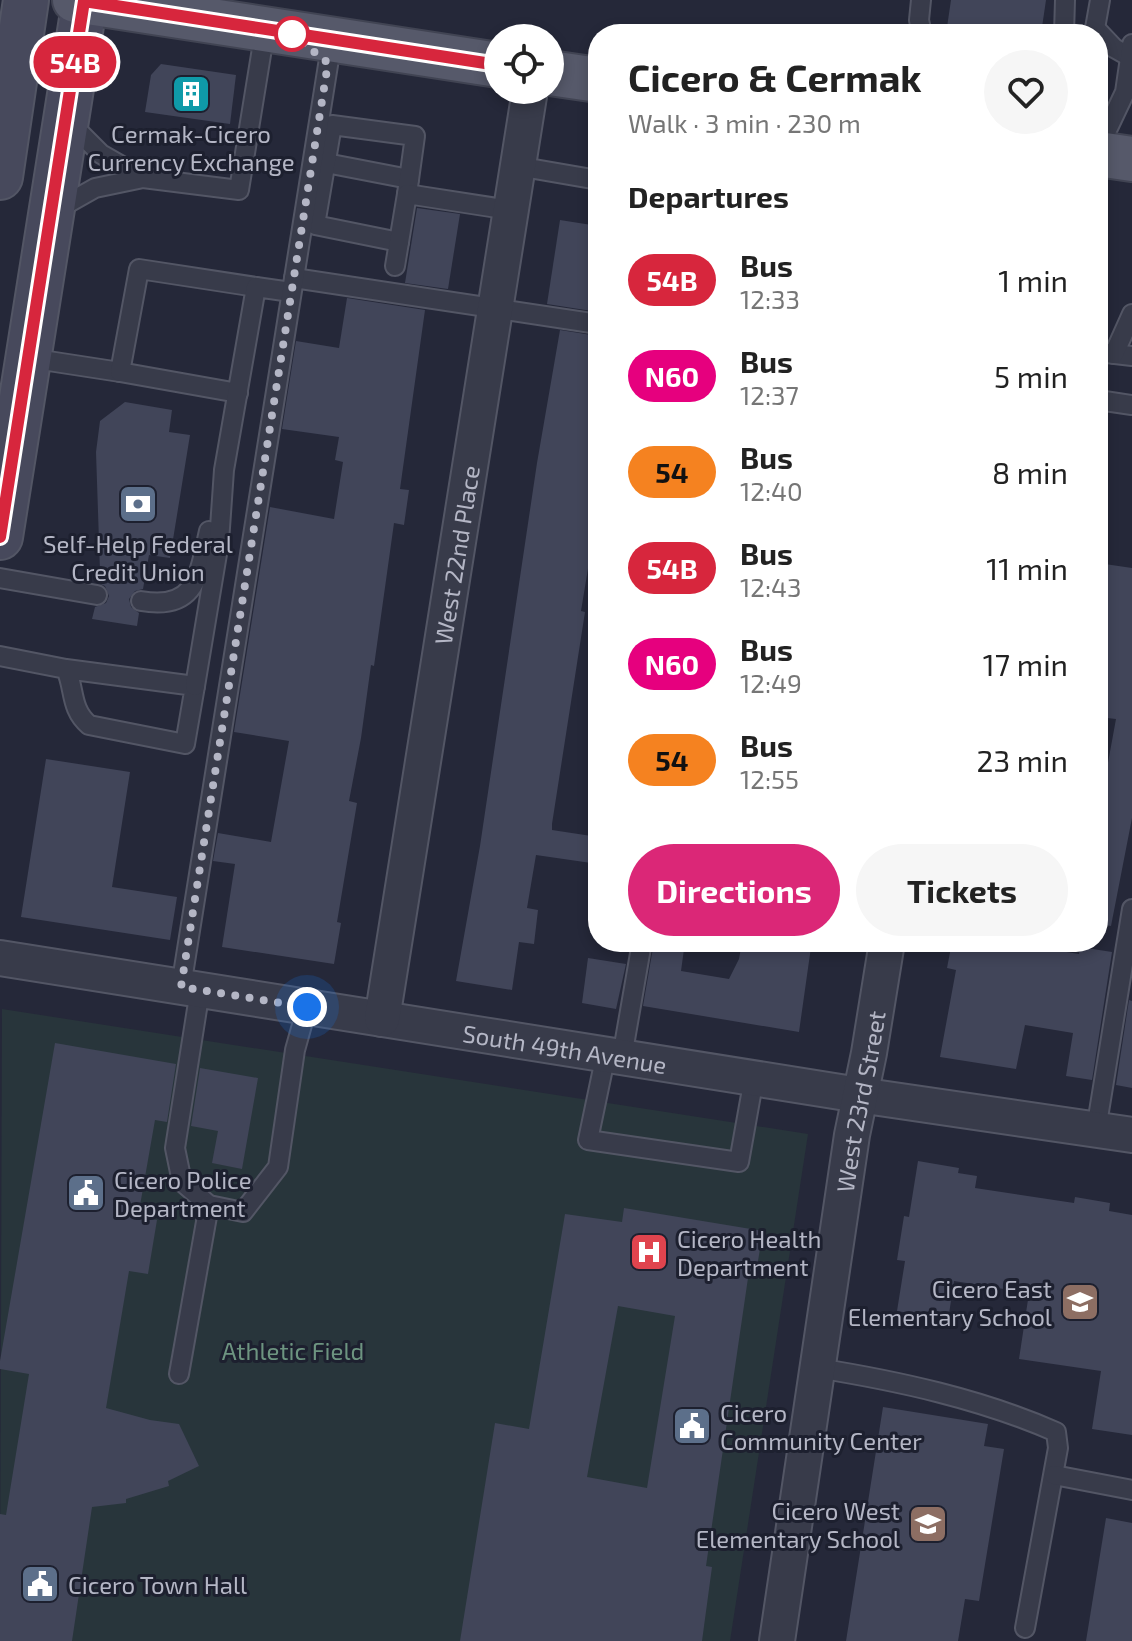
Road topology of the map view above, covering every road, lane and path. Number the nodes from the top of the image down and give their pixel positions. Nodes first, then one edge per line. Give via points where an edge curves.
1 (26, 0) edge
2 (81, 0) edge
3 (921, 0) edge
4 (1065, 0) edge
5 (1100, 0) edge
6 (920, 24) edge
7 (1064, 24) edge
8 (1095, 24) edge
9 (265, 30) junction
10 (332, 40) junction
11 (1108, 43) edge
12 (1131, 50) edge
13 (484, 63) edge
14 (564, 75) edge
15 (588, 79) edge
16 (528, 104) edge
17 (66, 118) junction
18 (1108, 130) edge
19 (1108, 154) edge
20 (1132, 159) edge
21 (326, 163) junction
22 (517, 166) junction
23 (0, 177) edge
24 (143, 178) junction
25 (588, 178) edge
26 (408, 187) junction
27 (510, 210) junction
28 (52, 212) junction
29 (399, 242) junction
30 (395, 266) dead end
31 (293, 285) junction
32 (256, 287) junction
33 (494, 309) junction
34 (1132, 314) edge
35 (588, 323) edge
36 (1115, 354) edge
37 (29, 358) junction
38 (120, 372) junction
39 (238, 393) junction
40 (1108, 401) edge
41 (1132, 405) edge
42 (224, 470) junction
43 (0, 537) edge
44 (0, 578) edge
45 (97, 595) dead end
46 (141, 601) dead end
47 (0, 656) edge
48 (66, 669) junction
49 (195, 686) junction
50 (1132, 909) edge
51 (640, 952) edge
52 (885, 952) edge
53 (0, 958) edge
54 (191, 988) junction
55 (307, 1007) junction
56 (382, 1019) junction
57 (614, 1055) junction
58 (754, 1078) junction
59 (859, 1095) junction
60 (1096, 1130) junction
61 (1132, 1135) edge
62 (209, 1205) junction
63 (817, 1368) junction
64 (179, 1374) dead end
65 (1054, 1475) junction
66 (1132, 1490) edge
67 (1025, 1628) dead end
68 (777, 1641) edge

1 - 23 main road
2 - 9 main road
2 - 17 main road
3 - 6 lane
4 - 7 lane
5 - 8 lane
9 - 10 main road
9 - 24 lane via 239,190
10 - 13 main road
10 - 31 lane
11 - 12 lane
12 - 18 lane via 1125,92
14 - 15 main road
16 - 22 street, West 22nd Place
17 - 24 lane via 101,154
17 - 28 main road
19 - 20 main road
21 - 26 lane
21 - 26 lane via 332,125 415,136
21 - 29 lane via 315,225
22 - 25 lane
22 - 27 street, West 22nd Place
24 - 28 lane via 95,188
26 - 27 lane
26 - 29 lane
27 - 33 street, West 22nd Place
28 - 37 main road
29 - 30 lane
31 - 32 lane
31 - 33 lane
31 - 54 lane
32 - 38 lane via 139,269
32 - 39 lane
33 - 35 lane
33 - 56 street, West 22nd Place
34 - 36 lane
37 - 38 lane
37 - 43 main road
38 - 39 lane
39 - 42 lane
40 - 41 lane
42 - 46 lane via 192,590 175,602
42 - 49 lane via 219,542
44 - 45 lane
47 - 48 lane
48 - 49 lane
48 - 49 lane via 80,718 89,725 185,744
50 - 60 lane
51 - 57 lane
52 - 59 street, West 23rd Street
53 - 54 street, South 49th Avenue
54 - 55 street, South 49th Avenue
54 - 62 lane via 175,1148 182,1182
55 - 56 street, South 49th Avenue
55 - 62 lane via 295,1050 278,1167 243,1212
56 - 57 street, South 49th Avenue
57 - 58 street, South 49th Avenue
57 - 58 lane via 588,1140 739,1162
58 - 59 street, South 49th Avenue
59 - 60 street, South 49th Avenue
59 - 63 street, West 23rd Street
60 - 61 street, South 49th Avenue
62 - 64 lane
63 - 65 lane via 890,1381 1020,1416 1056,1432
63 - 68 street, West 23rd Street
65 - 66 lane
65 - 67 lane

